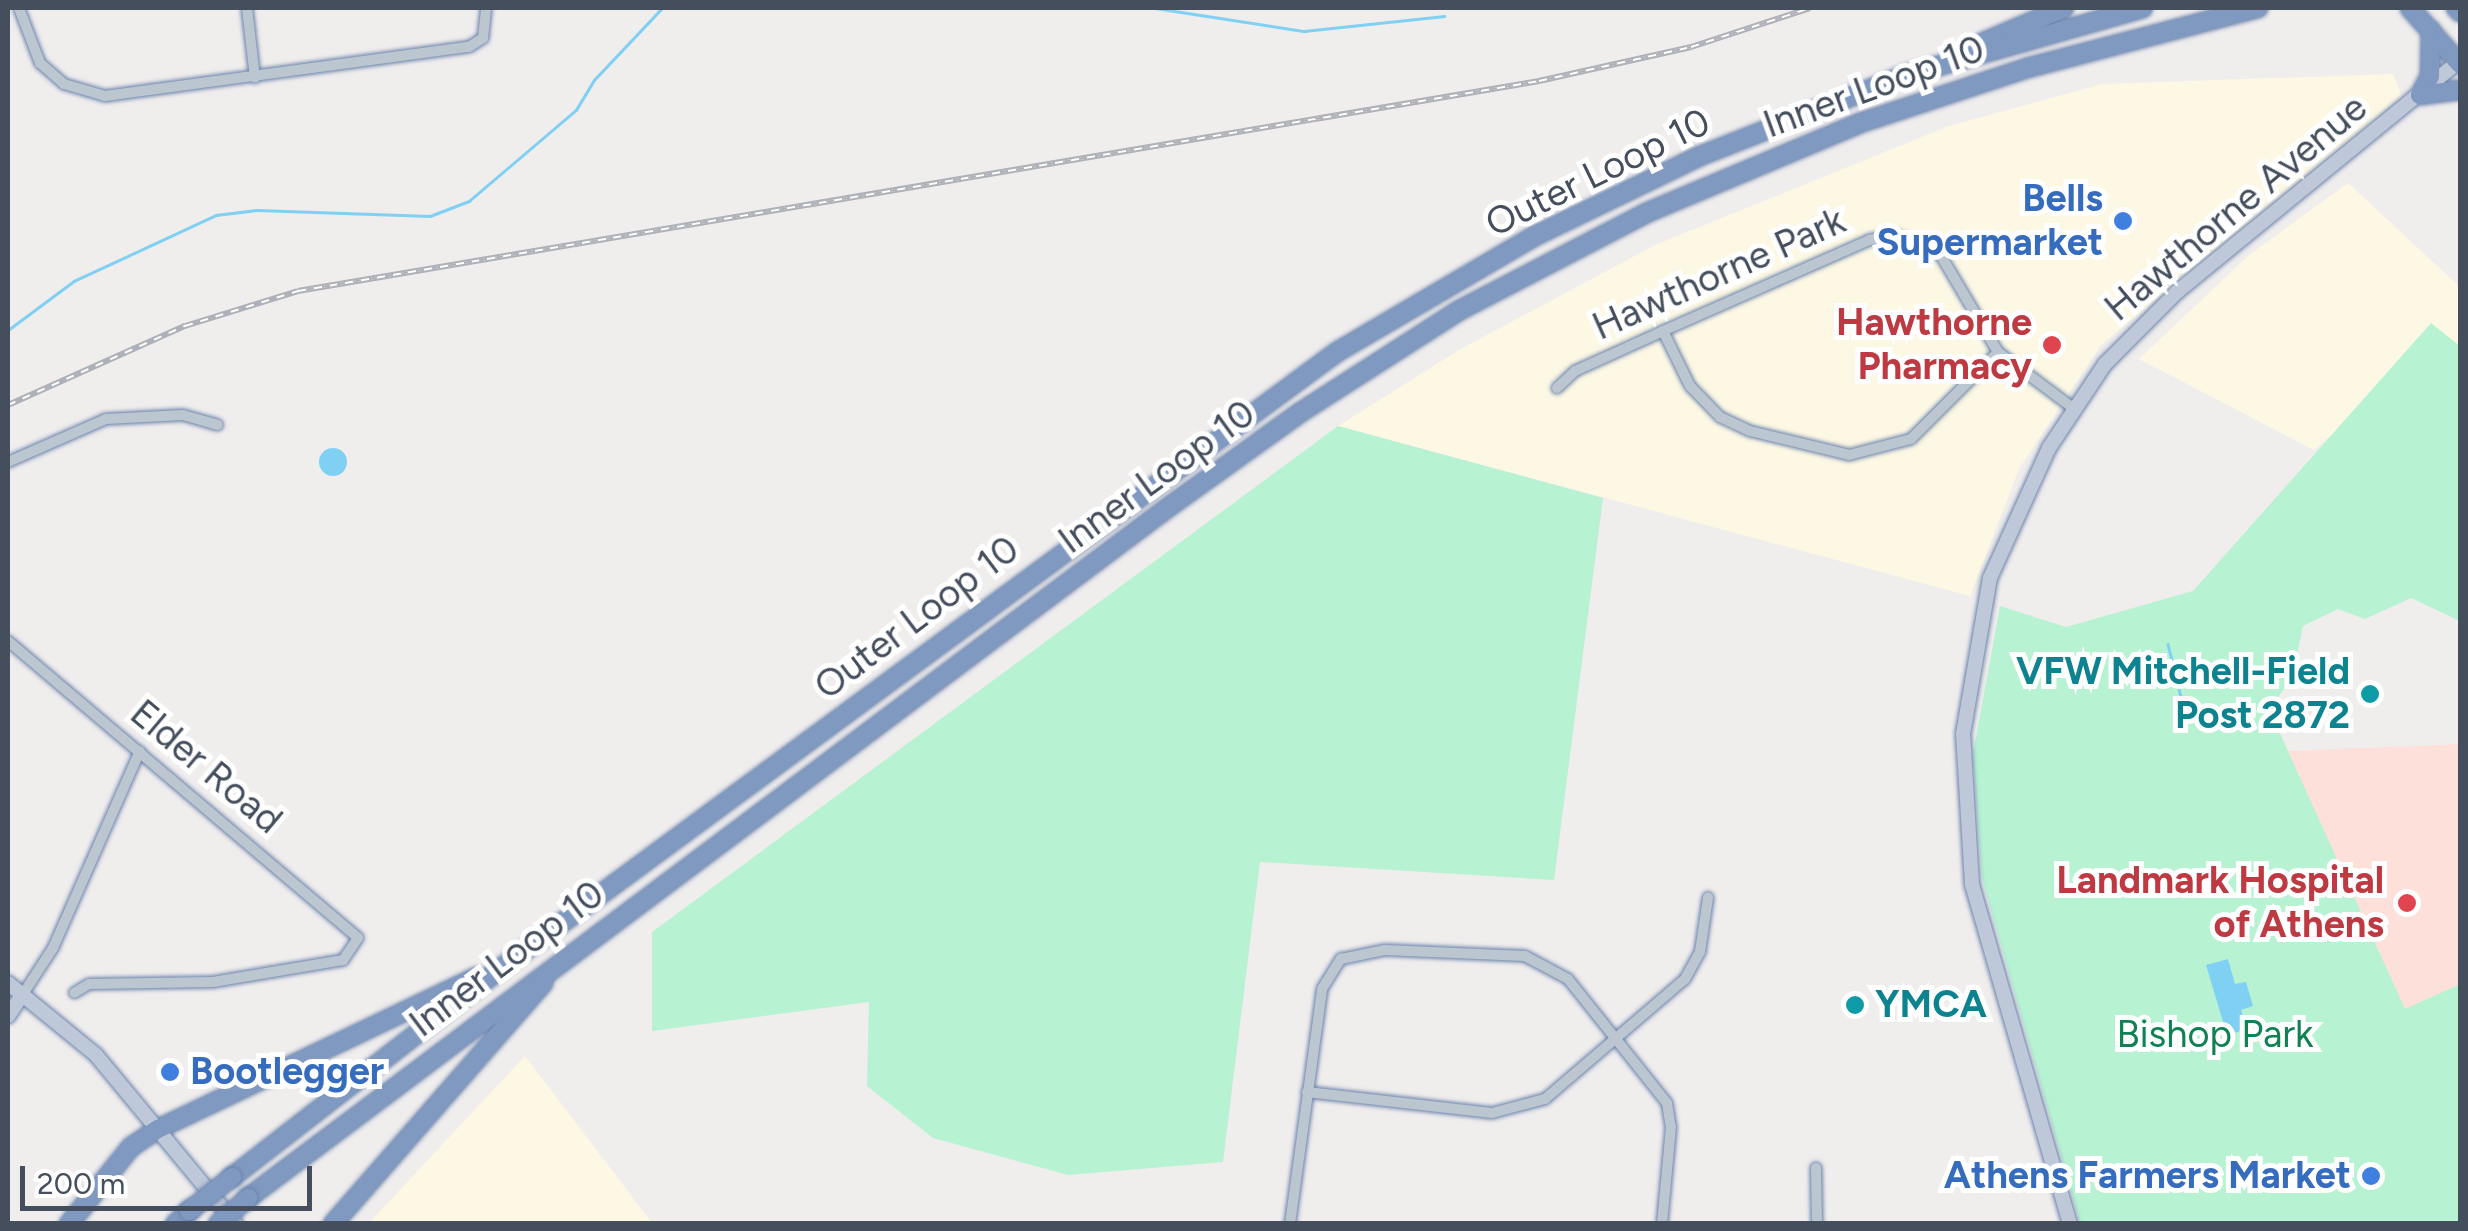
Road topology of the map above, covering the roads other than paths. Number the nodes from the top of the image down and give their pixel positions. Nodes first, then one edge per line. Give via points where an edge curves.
1 (19, 8) edge
2 (246, 8) edge
3 (486, 8) edge
4 (2064, 8) edge
5 (2143, 8) edge
6 (2258, 8) edge
7 (2420, 18) edge
8 (2460, 62) edge
9 (1906, 76) junction
10 (255, 78) junction
11 (2460, 90) edge
12 (2420, 95) junction
13 (1663, 330) junction
14 (1998, 352) junction
15 (1557, 388) dead end
16 (2074, 408) junction
17 (218, 425) dead end
18 (8, 462) edge
19 (8, 641) edge
20 (140, 751) junction
21 (1708, 898) dead end
22 (521, 953) junction
23 (565, 958) junction
24 (8, 983) edge
25 (74, 993) dead end
26 (23, 994) junction
27 (8, 1016) edge
28 (1618, 1039) junction
29 (1307, 1092) junction
30 (158, 1129) junction
31 (1816, 1168) dead end
32 (182, 1217) edge
33 (69, 1224) edge
34 (218, 1224) edge
35 (236, 1224) edge
36 (333, 1224) edge
37 (1290, 1224) edge
38 (1662, 1224) edge
39 (1817, 1224) edge
40 (2070, 1224) edge

1 - 10 street via 40,63 78,90 118,95
2 - 10 street
3 - 10 street via 483,38 469,47
4 - 9 highway
5 - 9 highway, Outer Loop 10
6 - 23 highway, Inner Loop 10 via 2028,68 1860,123 1682,196 1491,293 1256,443
7 - 8 highway
7 - 12 highway via 2430,76
8 - 12 main road, Hawthorne Avenue
9 - 22 highway, Outer Loop 10 via 1631,188 1336,352
11 - 12 highway
12 - 16 main road, Hawthorne Avenue via 2177,292 2106,364
13 - 14 street, Hawthorne Park via 1869,240 1895,235 1940,254
13 - 14 street via 1690,386 1720,417 1750,432 1849,455 1911,439
13 - 15 street, Hawthorne Park via 1575,371
14 - 16 street, Hawthorne Park
16 - 40 main road, Hawthorne Avenue via 2002,542 1978,626 1963,734 1976,899
17 - 18 street via 183,415 106,419
19 - 20 street, Elder Road
20 - 25 street, Elder Road via 350,925 358,943 343,960 213,982 89,984
20 - 26 street via 54,948
21 - 28 street via 1691,972
22 - 30 highway
22 - 32 highway, Outer Loop 10, bridge
23 - 34 highway, Inner Loop 10, bridge
23 - 36 highway
24 - 26 main road
26 - 27 main road
26 - 30 main road via 96,1056
28 - 29 street via 1560,1089 1514,1111 1478,1113
28 - 29 street via 1568,978 1536,959 1357,952 1341,959 1322,989
28 - 38 street via 1658,1086 1670,1114
29 - 37 street
30 - 33 highway via 132,1147
30 - 35 main road
31 - 39 street

